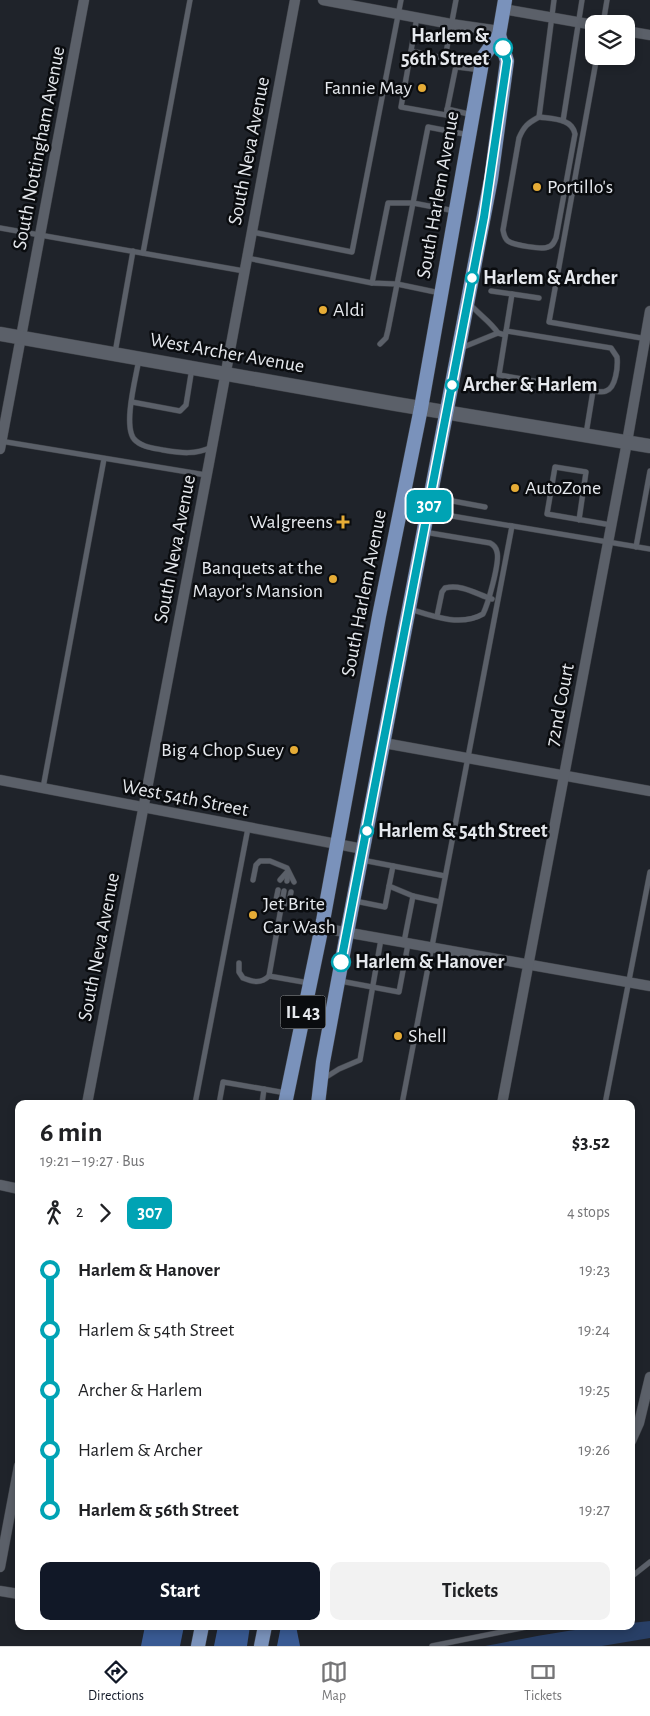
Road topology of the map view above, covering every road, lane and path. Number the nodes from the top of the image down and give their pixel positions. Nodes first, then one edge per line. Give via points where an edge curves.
1 (84, 0) edge
2 (190, 0) edge
3 (295, 0) edge
4 (322, 0) edge
5 (401, 0) edge
6 (456, 0) edge
7 (554, 0) edge
8 (582, 0) edge
9 (607, 0) edge
10 (504, 4) edge
11 (398, 14) junction
12 (604, 15) edge
13 (417, 17) junction
14 (551, 18) junction
15 (578, 22) junction
16 (585, 23) edge
17 (452, 24) junction
18 (635, 32) edge
19 (499, 33) junction
20 (650, 35) edge
21 (411, 51) junction
22 (445, 58) junction
23 (595, 65) edge
24 (457, 67) junction
25 (481, 70) junction
26 (447, 110) junction
27 (473, 115) junction
28 (539, 116) junction
29 (563, 121) junction
30 (470, 135) junction
31 (413, 203) junction
32 (456, 211) junction
33 (0, 228) edge
34 (251, 232) junction
35 (40, 235) junction
36 (133, 251) junction
37 (144, 253) junction
38 (247, 258) junction
39 (244, 271) junction
40 (372, 283) junction
41 (398, 284) junction
42 (491, 291) dead end
43 (441, 293) junction
44 (512, 294) junction
45 (540, 298) dead end
46 (467, 302) junction
47 (650, 311) edge
48 (498, 333) junction
49 (506, 333) junction
50 (0, 334) edge
51 (21, 337) junction
52 (648, 339) edge
53 (380, 344) dead end
54 (459, 349) junction
55 (115, 354) junction
56 (140, 358) junction
57 (192, 368) junction
58 (226, 374) junction
59 (593, 391) junction
60 (132, 402) junction
61 (421, 408) junction
62 (447, 412) junction
63 (2, 428) edge
64 (586, 436) junction
65 (627, 442) junction
66 (0, 444) edge
67 (650, 446) edge
68 (212, 447) junction
69 (104, 459) junction
70 (650, 471) edge
71 (207, 475) junction
72 (430, 497) junction
73 (485, 507) dead end
74 (428, 512) junction
75 (579, 520) junction
76 (612, 525) junction
77 (512, 526) junction
78 (424, 532) junction
79 (608, 542) junction
80 (636, 547) junction
81 (650, 549) edge
82 (489, 598) junction
83 (498, 600) junction
84 (409, 609) junction
85 (437, 616) junction
86 (384, 743) junction
87 (468, 758) junction
88 (564, 776) junction
89 (0, 780) edge
90 (43, 788) junction
91 (650, 791) edge
92 (144, 807) junction
93 (248, 828) junction
94 (337, 845) junction
95 (362, 854) junction
96 (393, 866) junction
97 (288, 871) junction
98 (650, 872) edge
99 (445, 876) junction
100 (253, 880) dead end
101 (280, 880) dead end
102 (287, 881) dead end
103 (294, 882) dead end
104 (389, 886) junction
105 (278, 890) dead end
106 (284, 891) dead end
107 (291, 892) dead end
108 (413, 896) junction
109 (353, 900) junction
110 (440, 902) junction
111 (281, 906) junction
112 (322, 928) junction
113 (346, 933) junction
114 (382, 939) junction
115 (406, 944) junction
116 (432, 948) junction
117 (239, 963) dead end
118 (529, 965) junction
119 (269, 976) junction
120 (338, 981) junction
121 (629, 982) junction
122 (309, 983) junction
123 (650, 986) edge
124 (372, 987) junction
125 (321, 1081) junction
126 (264, 1089) junction
127 (286, 1098) edge
128 (88, 1100) edge
129 (196, 1100) edge
130 (220, 1100) edge
131 (263, 1100) edge
132 (319, 1100) edge
133 (403, 1100) edge
134 (503, 1100) edge
135 (606, 1100) edge
136 (0, 1185) edge
137 (15, 1188) edge
138 (650, 1377) edge
139 (648, 1400) edge
140 (635, 1431) edge
141 (15, 1487) edge
142 (650, 1562) edge
143 (0, 1567) edge
144 (635, 1574) edge
145 (0, 1591) edge
146 (15, 1593) edge
147 (201, 1630) edge
148 (264, 1630) edge
149 (497, 1630) edge
150 (512, 1630) edge
151 (497, 1633) junction
152 (198, 1646) edge
153 (262, 1646) edge
154 (432, 1646) edge

1 - 35 street, South Nottingham Avenue
2 - 37 lane
3 - 34 street, South Neva Avenue
4 - 11 street
5 - 11 lane
6 - 17 lane
7 - 14 lane
8 - 15 lane
9 - 12 lane
10 - 14 street
10 - 19 main road, South Harlem Avenue / IL 43
11 - 13 street
11 - 34 lane via 352,252
13 - 17 street
13 - 21 lane
14 - 15 street
14 - 28 lane
15 - 16 street
15 - 29 lane
17 - 19 street
17 - 22 lane
18 - 20 street
19 - 25 main road, South Harlem Avenue / IL 43 via 483,57
19 - 46 main road, South Harlem Avenue / IL 43 via 507,61 491,179
21 - 22 lane
21 - 26 lane via 401,107 446,115
22 - 24 lane via 457,61
23 - 52 lane via 549,322
24 - 25 lane
24 - 26 lane
25 - 27 main road, South Harlem Avenue / IL 43
26 - 27 lane
27 - 30 main road, South Harlem Avenue / IL 43
28 - 29 lane
28 - 29 lane via 523,128 519,138 503,230 505,239 510,242 542,248 554,244 576,134 572,126
30 - 31 lane via 428,127
30 - 32 main road, South Harlem Avenue / IL 43
31 - 32 lane
31 - 40 lane via 388,203
31 - 41 lane
32 - 43 main road, South Harlem Avenue / IL 43
33 - 35 lane
34 - 38 street, South Neva Avenue
35 - 36 lane
35 - 51 street, South Nottingham Avenue
36 - 37 lane
36 - 55 lane
37 - 39 lane
38 - 39 street, South Neva Avenue
38 - 40 lane
39 - 58 street, South Neva Avenue
40 - 41 lane
41 - 43 lane
41 - 53 lane via 386,338
42 - 44 lane
43 - 61 main road, South Harlem Avenue / IL 43
44 - 45 lane
44 - 49 lane
46 - 48 lane
46 - 54 main road, South Harlem Avenue / IL 43
47 - 52 street, 72nd Court
48 - 49 lane
48 - 54 lane
49 - 59 lane via 499,375
49 - 59 lane via 611,348 618,357 613,384 604,392
50 - 51 main road, West Archer Avenue
51 - 55 main road, West Archer Avenue
51 - 63 street, South Nottingham Avenue
52 - 65 street, 72nd Court
54 - 62 main road, South Harlem Avenue / IL 43
55 - 56 main road, West Archer Avenue
56 - 57 main road, West Archer Avenue
56 - 60 lane
57 - 58 main road, West Archer Avenue
57 - 60 lane via 186,405 180,411
58 - 61 main road, West Archer Avenue
58 - 68 street, South Neva Avenue
59 - 64 lane
60 - 68 lane via 130,432 140,444 186,454
61 - 62 main road, West Archer Avenue
61 - 94 main road, South Harlem Avenue / IL 43
62 - 64 main road, West Archer Avenue
62 - 72 main road, South Harlem Avenue / IL 43
63 - 66 street, South Nottingham Avenue
64 - 65 main road, West Archer Avenue
65 - 67 main road, West Archer Avenue
65 - 76 street, 72nd Court
66 - 69 lane
68 - 71 street, South Neva Avenue
69 - 71 lane
69 - 90 lane
70 - 80 lane
71 - 92 street, South Neva Avenue
72 - 73 lane
72 - 74 main road, South Harlem Avenue / IL 43
74 - 77 lane
74 - 78 main road, South Harlem Avenue / IL 43
75 - 75 lane via 547,514 555,467 586,472
75 - 76 lane
76 - 79 street, 72nd Court
77 - 79 lane
77 - 83 lane
78 - 82 lane via 495,546 498,554
78 - 84 main road, South Harlem Avenue / IL 43
79 - 80 lane
79 - 88 street, 72nd Court
80 - 81 lane
82 - 83 lane
82 - 85 lane via 483,614 477,618 466,621
82 - 85 lane via 461,588 445,588
83 - 87 lane
84 - 85 lane
84 - 86 main road, South Harlem Avenue / IL 43
86 - 87 street
86 - 95 main road, South Harlem Avenue / IL 43
87 - 88 street
87 - 99 lane
88 - 91 street
88 - 118 street, 72nd Court
89 - 90 street, West 54th Street
90 - 92 street, West 54th Street
92 - 93 street, West 54th Street
92 - 128 street, South Neva Avenue
93 - 94 street, West 54th Street
93 - 129 lane
94 - 95 street, West 54th Street
94 - 112 main road, South Harlem Avenue / IL 43
95 - 96 lane
95 - 109 main road, South Harlem Avenue / IL 43
96 - 99 lane
96 - 104 lane
97 - 100 lane via 276,863 260,861
97 - 101 lane
97 - 102 lane
97 - 103 lane
98 - 121 lane
99 - 110 lane
104 - 108 lane
104 - 109 lane via 385,907
105 - 111 lane via 276,900
106 - 111 lane
107 - 111 lane via 289,902
108 - 110 lane
108 - 115 lane
109 - 113 main road, South Harlem Avenue / IL 43
110 - 116 lane
111 - 119 lane
112 - 113 street
112 - 122 main road, South Harlem Avenue / IL 43
113 - 114 street
113 - 120 main road, South Harlem Avenue / IL 43
114 - 115 street
114 - 124 lane
115 - 116 street
115 - 124 lane via 399,992
116 - 118 street
116 - 133 lane
117 - 119 lane via 239,975 243,978 258,982
118 - 121 street
118 - 134 street, 72nd Court
119 - 122 lane
120 - 124 lane
120 - 125 main road, South Harlem Avenue / IL 43
121 - 123 street
121 - 135 lane
122 - 127 main road, South Harlem Avenue / IL 43
124 - 125 lane via 360,1060
125 - 132 main road, South Harlem Avenue / IL 43
126 - 127 lane
126 - 130 lane via 223,1082
126 - 131 lane
136 - 137 street
138 - 139 street
139 - 140 street
141 - 143 street
142 - 144 lane
145 - 146 street
147 - 152 main road
148 - 153 main road
149 - 151 lane
150 - 151 lane
151 - 154 lane

